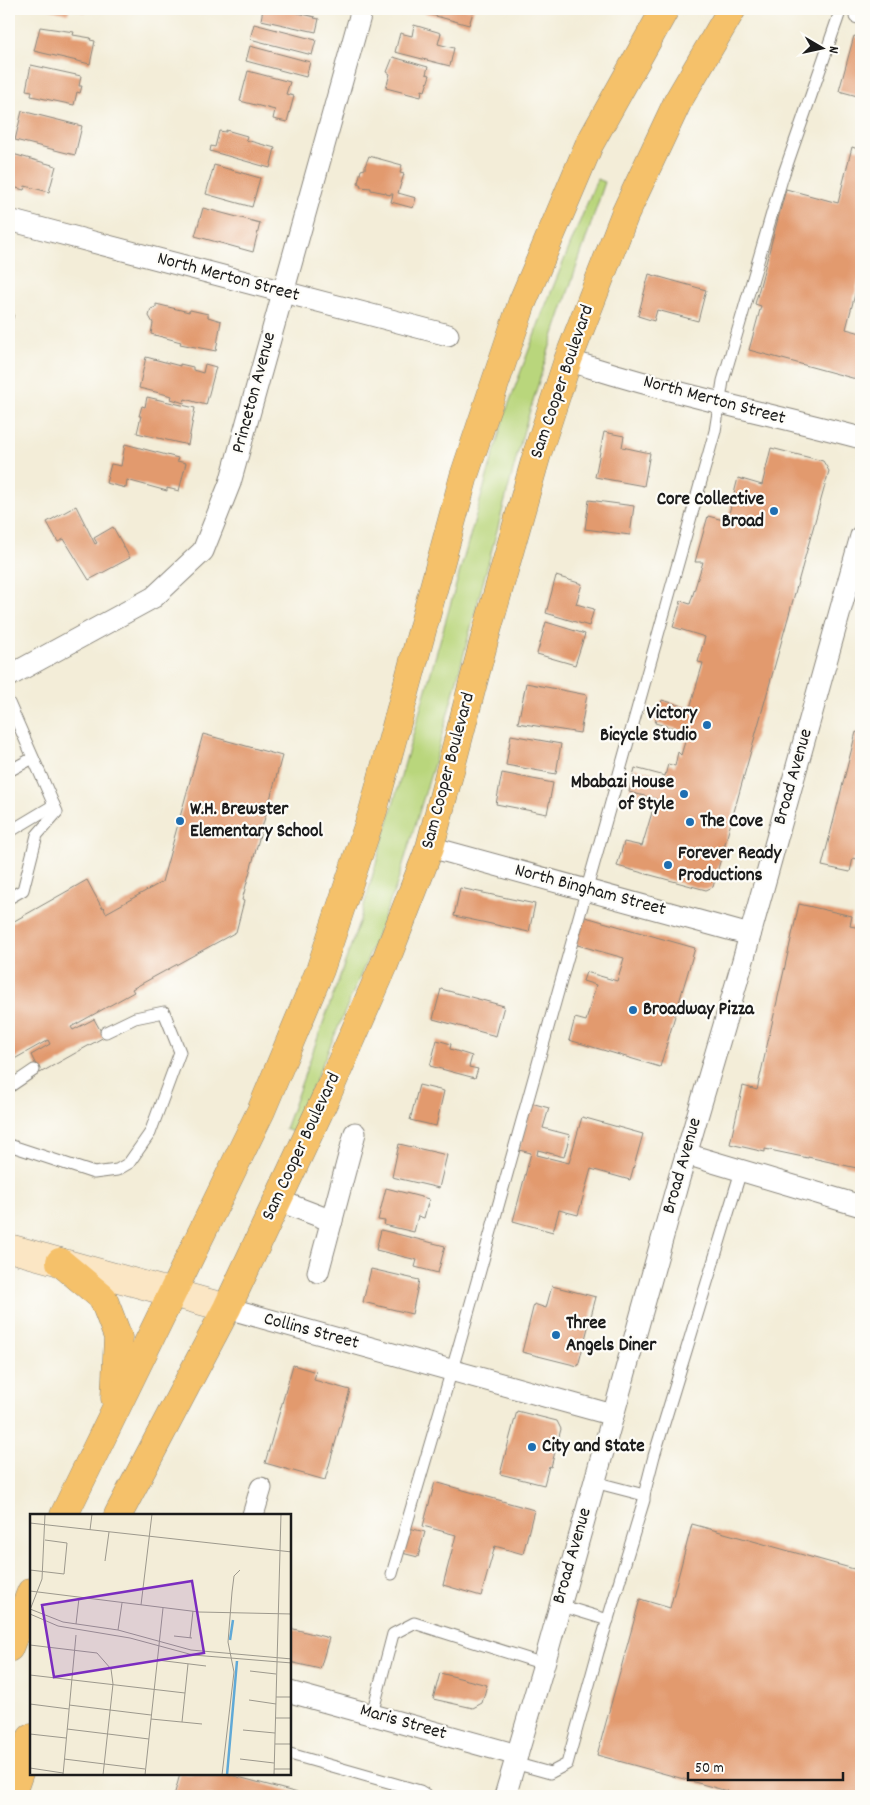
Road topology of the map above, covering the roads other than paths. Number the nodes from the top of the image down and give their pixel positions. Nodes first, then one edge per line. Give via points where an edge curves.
1 (362, 9) edge
2 (665, 9) edge
3 (732, 9) edge
4 (841, 9) edge
5 (858, 9) edge
6 (861, 19) edge
7 (9, 220) edge
8 (282, 293) junction
9 (448, 335) dead end
10 (568, 360) junction
11 (719, 403) junction
12 (861, 438) edge
13 (861, 536) edge
14 (9, 676) edge
15 (9, 702) edge
16 (33, 758) junction
17 (9, 771) edge
18 (54, 805) junction
19 (9, 832) edge
20 (430, 847) junction
21 (585, 890) junction
22 (9, 898) edge
23 (750, 935) junction
24 (106, 1032) dead end
25 (34, 1070) dead end
26 (9, 1087) edge
27 (356, 1133) dead end
28 (9, 1145) edge
29 (686, 1154) junction
30 (741, 1171) junction
31 (277, 1200) junction
32 (861, 1206) edge
33 (332, 1222) junction
34 (9, 1250) edge
35 (60, 1262) junction
36 (318, 1272) dead end
37 (171, 1293) junction
38 (226, 1308) junction
39 (452, 1370) junction
40 (113, 1412) junction
41 (613, 1415) junction
42 (594, 1482) junction
43 (261, 1488) dead end
44 (644, 1495) junction
45 (64, 1514) edge
46 (119, 1514) edge
47 (253, 1514) edge
48 (392, 1574) dead end
49 (30, 1595) edge
50 (560, 1605) junction
51 (608, 1620) junction
52 (9, 1648) edge
53 (544, 1664) junction
54 (291, 1692) edge
55 (372, 1714) junction
56 (30, 1741) edge
57 (291, 1754) edge
58 (516, 1759) junction
59 (11, 1796) edge
60 (428, 1796) edge
61 (505, 1796) edge

1 - 8 street, Princeton Avenue
2 - 37 main road via 589,145 522,302 464,476 373,811 320,970 261,1111
3 - 10 main road, Sam Cooper Boulevard via 674,110 625,214
4 - 11 lane via 782,179
5 - 6 lane via 855,17
7 - 8 street, North Merton Street
8 - 9 street, North Merton Street
8 - 14 street, Princeton Avenue via 230,484 203,551 154,597
10 - 11 street, North Merton Street
10 - 20 main road, Sam Cooper Boulevard via 537,454 484,641
11 - 12 street, North Merton Street
11 - 21 lane via 715,431
13 - 23 street, Broad Avenue
15 - 16 lane
16 - 17 lane
16 - 18 lane
18 - 19 lane
18 - 22 lane via 57,812 37,835 23,890
20 - 21 street, North Bingham Street
20 - 31 main road, Sam Cooper Boulevard via 384,965
21 - 23 street, North Bingham Street
21 - 39 lane
23 - 29 street, Broad Avenue
24 - 28 lane via 135,1018 164,1012 180,1052 150,1133 129,1163 117,1170 94,1173
25 - 26 lane
27 - 33 street
29 - 30 street
29 - 41 street, Broad Avenue
30 - 32 street
30 - 44 lane
31 - 33 street
31 - 38 main road, Sam Cooper Boulevard
33 - 36 street
34 - 35 street, Collins Street
35 - 37 street, Collins Street
35 - 40 main road via 103,1298 118,1337
37 - 38 street, Collins Street
37 - 40 main road
38 - 39 street, Collins Street
38 - 46 main road, Sam Cooper Boulevard
39 - 41 street, Collins Street
39 - 48 lane
40 - 45 main road
41 - 42 street, Broad Avenue
42 - 44 lane
42 - 50 street, Broad Avenue
43 - 47 street
44 - 51 lane
49 - 52 main road
50 - 51 lane
50 - 53 street, Broad Avenue
51 - 58 lane via 568,1764 550,1773
53 - 55 lane via 414,1623 393,1634
53 - 58 street, Broad Avenue
54 - 55 street, Maris Street
55 - 58 street, Maris Street
56 - 59 main road
57 - 60 lane
58 - 61 street, Broad Avenue

